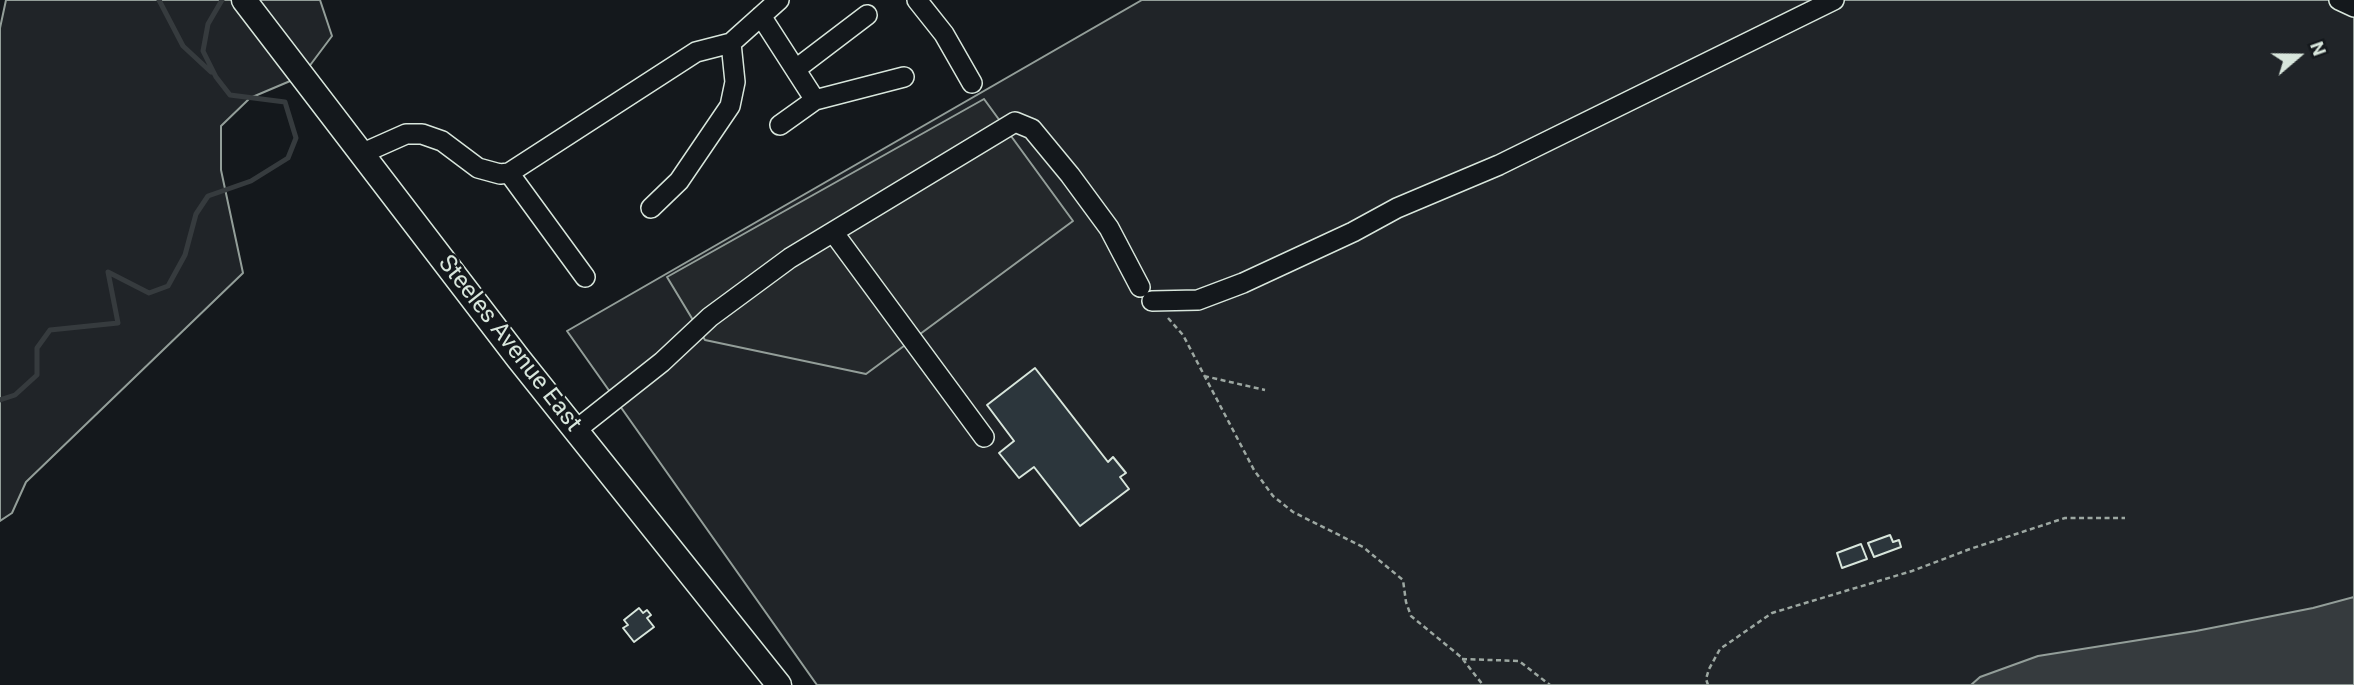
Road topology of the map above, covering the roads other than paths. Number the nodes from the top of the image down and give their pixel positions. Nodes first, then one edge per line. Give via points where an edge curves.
1 (244, 0) edge
2 (779, 0) edge
3 (1834, 0) edge
4 (2339, 0) edge
5 (926, 3) edge
6 (2354, 7) edge
7 (867, 15) dead end
8 (761, 16) junction
9 (731, 43) junction
10 (796, 69) junction
11 (904, 77) dead end
12 (972, 83) dead end
13 (816, 100) junction
14 (780, 125) dead end
15 (361, 154) junction
16 (509, 173) junction
17 (651, 208) dead end
18 (833, 232) junction
19 (585, 277) dead end
20 (576, 430) junction
21 (984, 437) dead end
22 (779, 685) edge

1 - 15 main road, Steeles Avenue East
2 - 8 street
3 - 18 street via 1524,153 1198,300 1146,294 1070,175 1032,129 1015,122
4 - 6 street
5 - 12 street
7 - 10 street
8 - 9 street
8 - 10 street
9 - 16 street via 696,52
9 - 17 street via 735,82 730,106 679,181
10 - 13 street
11 - 13 street
13 - 14 street
15 - 16 street via 406,134 422,134 442,141 478,168
15 - 20 main road, Steeles Avenue East
16 - 19 street
18 - 20 street via 710,317
18 - 21 street
20 - 22 main road, Steeles Avenue East

